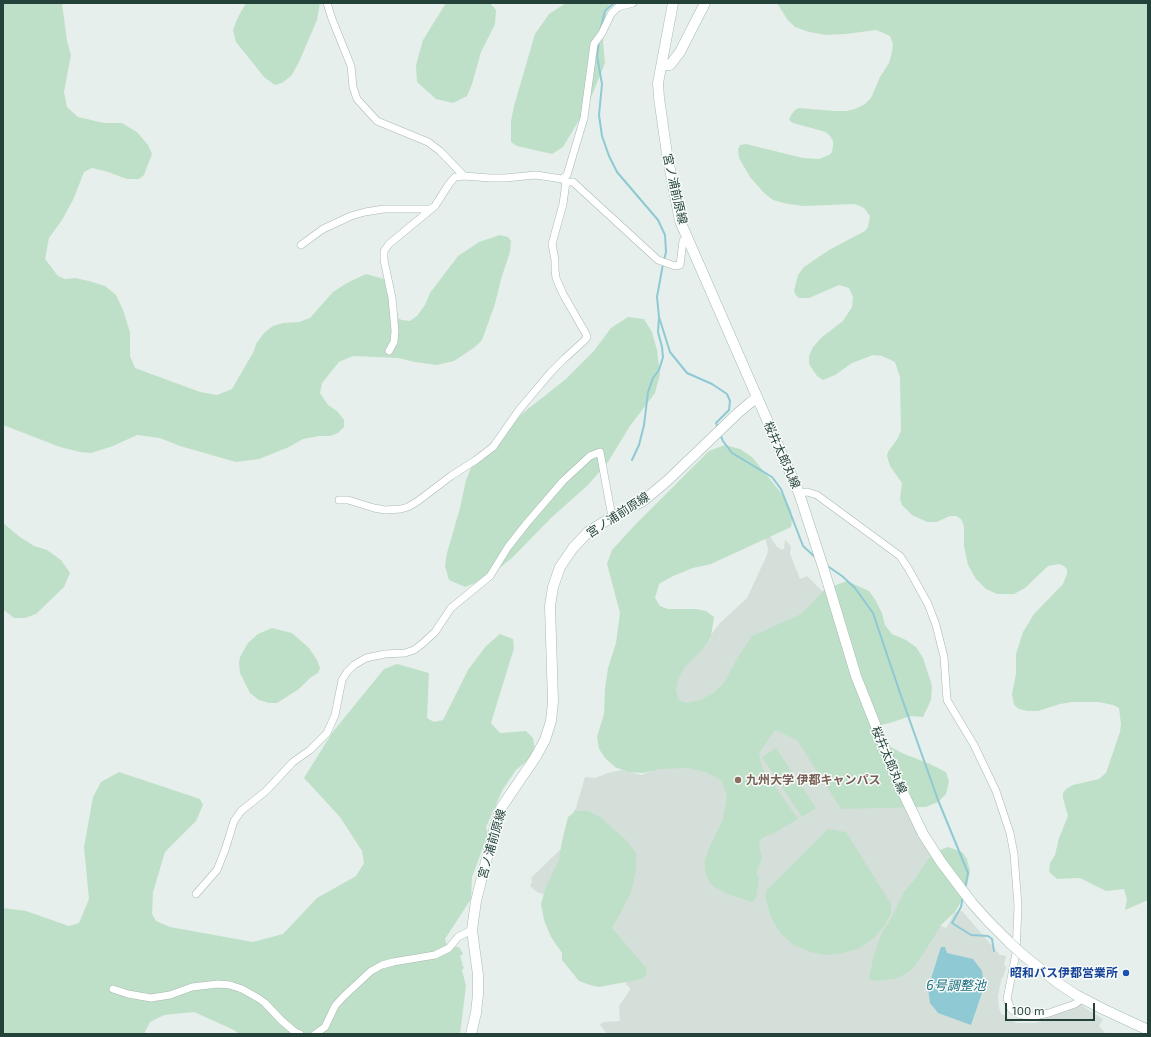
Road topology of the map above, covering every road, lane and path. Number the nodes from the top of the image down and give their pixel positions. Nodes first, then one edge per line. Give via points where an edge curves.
1 (327, 3) edge
2 (633, 3) edge
3 (673, 3) edge
4 (705, 3) edge
5 (662, 65) junction
6 (464, 176) junction
7 (564, 181) junction
8 (430, 209) junction
9 (687, 237) junction
10 (301, 245) dead end
11 (389, 351) dead end
12 (757, 398) junction
13 (799, 493) junction
14 (340, 500) dead end
15 (612, 517) junction
16 (196, 894) dead end
17 (472, 930) junction
18 (113, 989) dead end
19 (1082, 998) junction
20 (1148, 1030) edge
21 (300, 1034) edge
22 (315, 1034) edge
23 (471, 1034) edge

1 - 6 street via 351,66 357,100 376,121 428,142
2 - 7 street via 618,7 611,14 594,44 584,118
3 - 5 main road
4 - 5 main road via 680,52 670,65
5 - 9 main road, 宮ノ浦前原線 via 658,98 666,154 680,221
6 - 7 street via 490,178 536,175
6 - 8 street via 455,177 435,206
7 - 9 street via 573,182 658,260 675,266 680,265 683,241
7 - 14 street via 563,204 552,244 556,278 586,334 585,340 551,372 519,410 493,447 418,500 408,506 389,510
8 - 10 street via 384,209 365,212 323,229
8 - 11 street via 384,251 395,331 394,342
9 - 12 main road, 宮ノ浦前原線
12 - 13 main road, 桜井太郎丸線
12 - 15 main road, 宮ノ浦前原線 via 644,501
13 - 19 main road, 桜井太郎丸線, bridge via 856,676 884,750 923,834 941,862 988,921 1058,983
13 - 19 street via 817,495 900,556 928,604 944,658 945,695 974,745 996,791 1013,847 1018,906 1016,953 1007,999 1011,1009 1020,1015 1035,1016 1075,1004
15 - 16 street via 600,452 590,456 563,481 508,547 490,576 451,608 435,632 422,644 405,653 366,658 347,672 339,686 335,715 328,733 241,811 234,821 217,870
15 - 17 main road, 宮ノ浦前原線 via 588,532 573,548 560,567 553,587 550,606 553,702 551,722 545,740 501,808 476,901
17 - 22 street via 458,937 449,948 435,956 393,962 371,971 343,997 325,1027
17 - 23 main road, 宮ノ浦前原線 via 478,975 476,1013
18 - 21 street via 151,998 170,995 192,987 230,985 258,998
19 - 20 main road, 桜井太郎丸線

